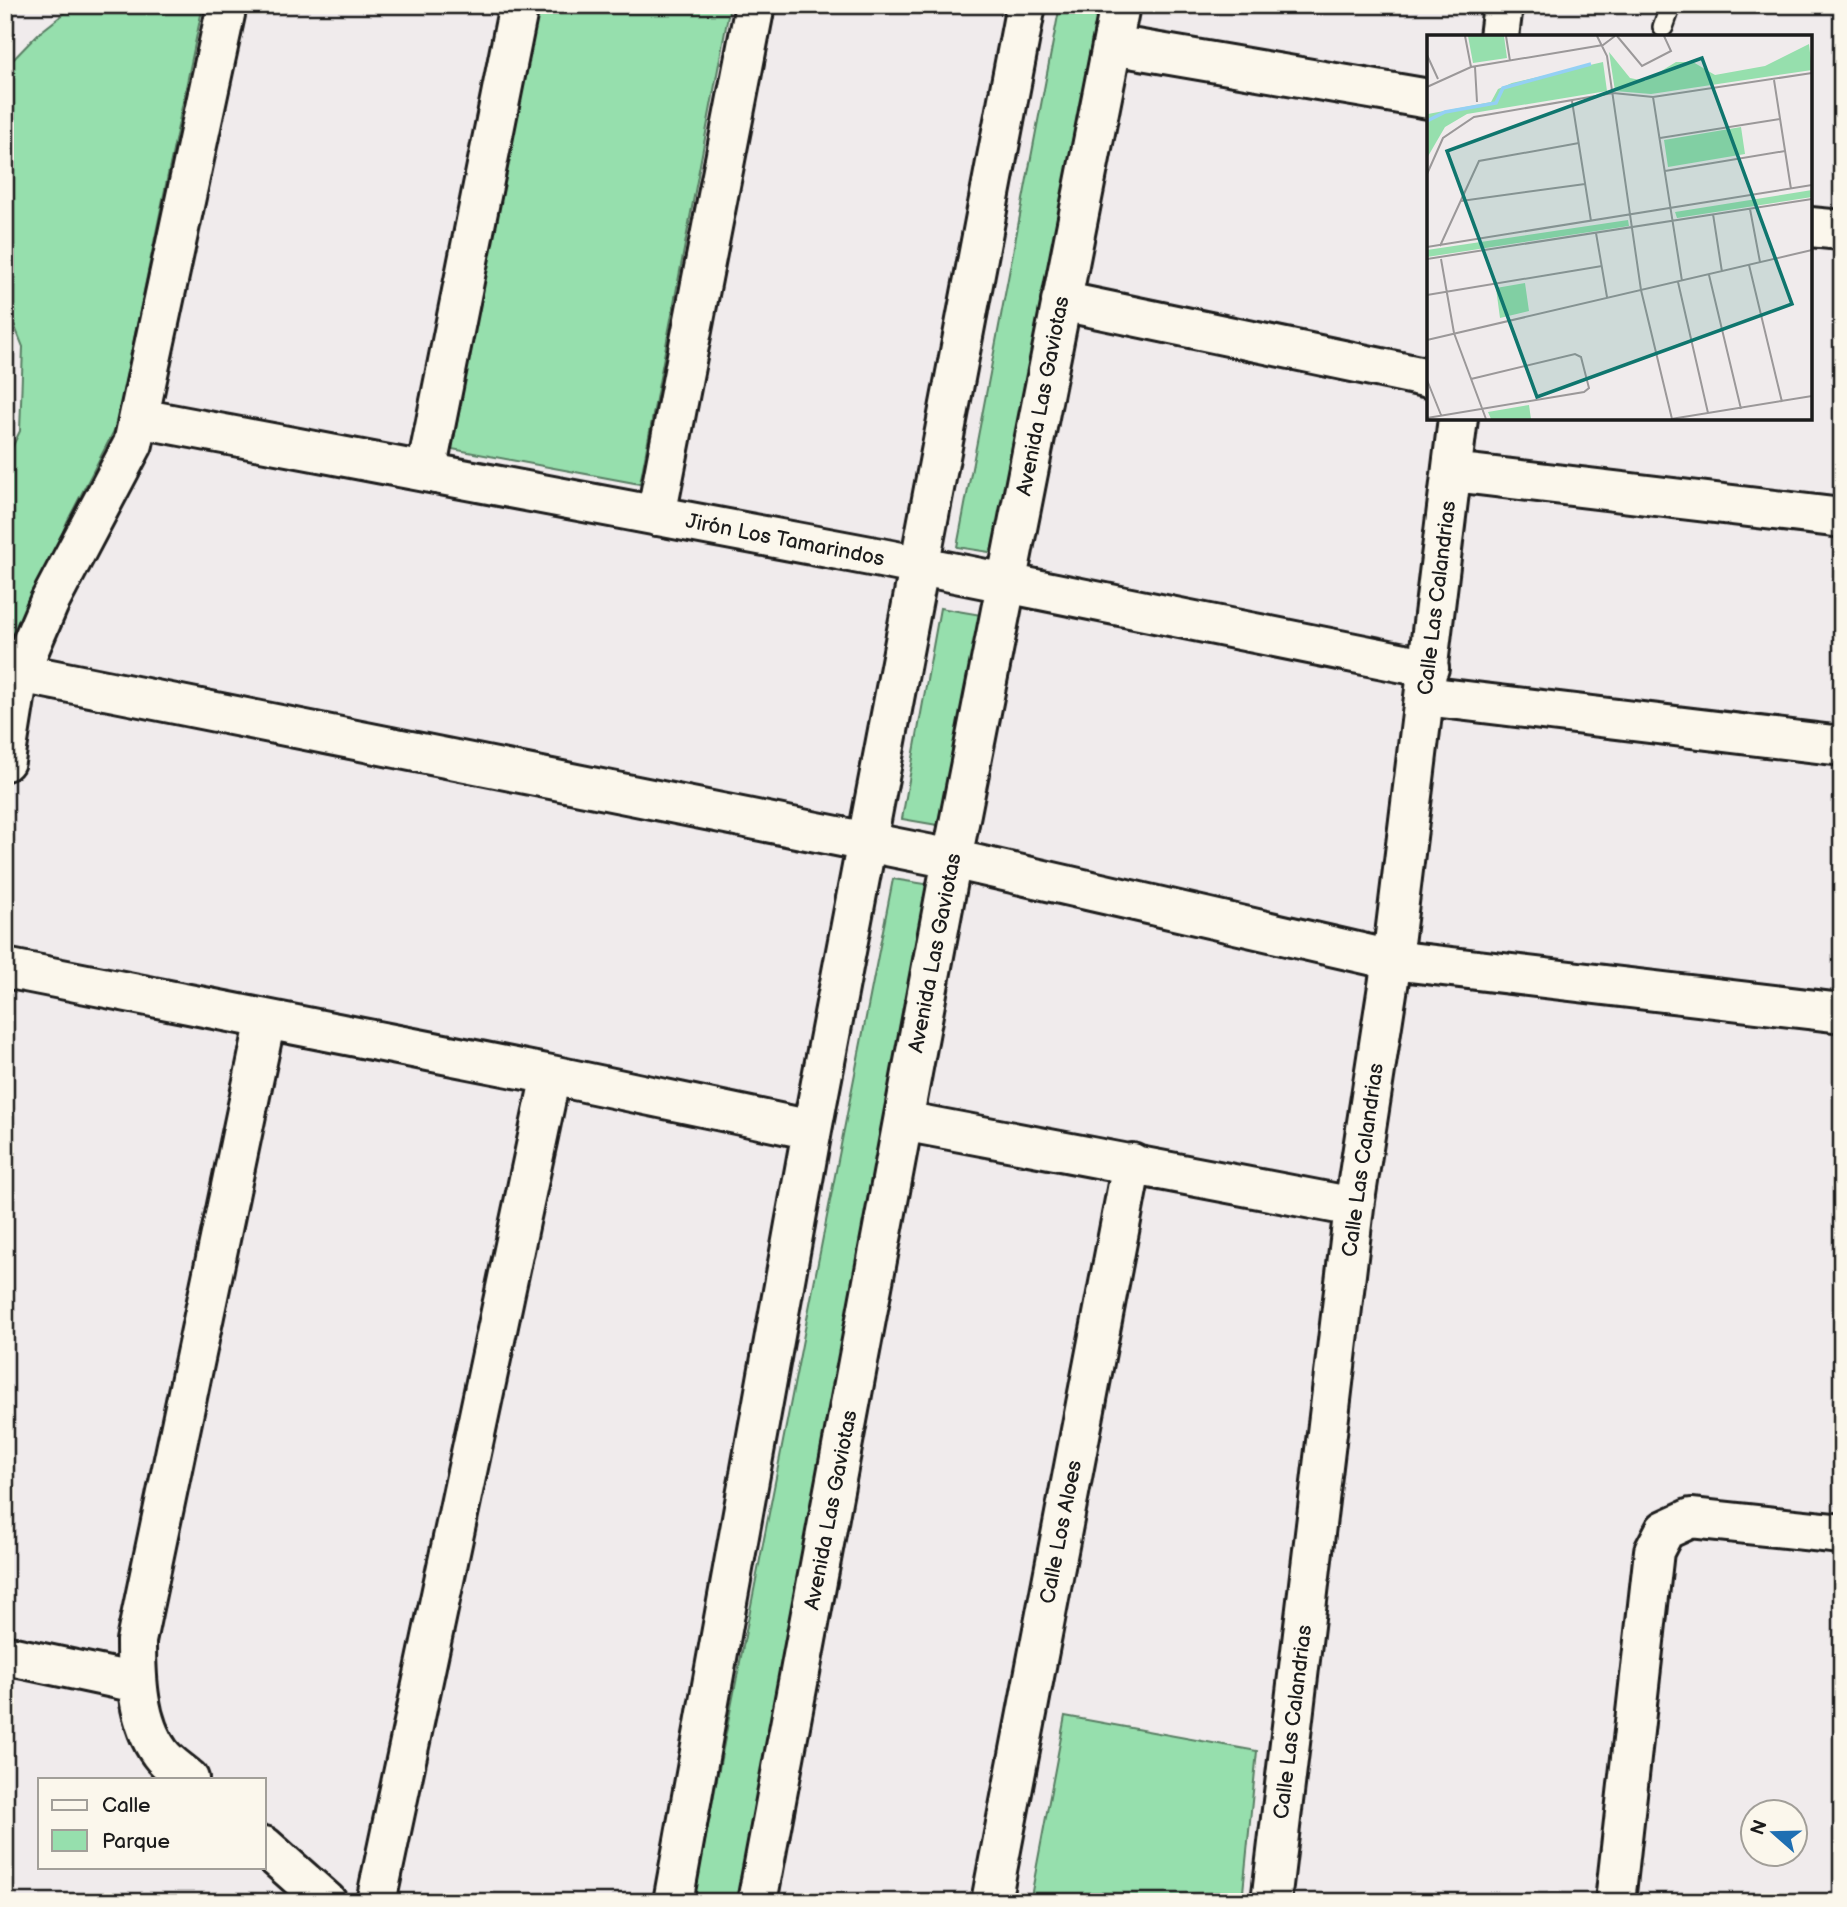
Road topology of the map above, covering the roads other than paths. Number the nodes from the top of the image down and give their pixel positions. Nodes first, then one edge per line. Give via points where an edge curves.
1 (227, 5) edge
2 (519, 5) edge
3 (755, 5) edge
4 (1026, 5) edge
5 (1120, 5) edge
6 (1503, 5) edge
7 (1671, 5) edge
8 (1663, 27) dead end
9 (1499, 35) edge
10 (1112, 44) junction
11 (1427, 99) edge
12 (1812, 227) edge
13 (1842, 230) edge
14 (1061, 301) junction
15 (1427, 378) edge
16 (139, 418) junction
17 (1458, 420) edge
18 (426, 472) junction
19 (1453, 472) junction
20 (656, 516) junction
21 (1842, 519) edge
22 (919, 566) junction
23 (1007, 583) junction
24 (12, 671) edge
25 (1427, 682) junction
26 (1842, 746) edge
27 (5, 761) edge
28 (866, 842) junction
29 (952, 859) junction
30 (1392, 960) junction
31 (5, 968) edge
32 (1842, 1013) edge
33 (266, 1018) junction
34 (551, 1075) junction
35 (903, 1121) junction
36 (812, 1130) junction
37 (1132, 1163) junction
38 (1354, 1207) junction
39 (1842, 1534) edge
40 (5, 1655) edge
41 (137, 1683) junction
42 (188, 1778) edge
43 (266, 1848) edge
44 (327, 1902) edge
45 (376, 1902) edge
46 (673, 1902) edge
47 (757, 1902) edge
48 (990, 1902) edge
49 (1271, 1902) edge
50 (1615, 1902) edge

1 - 16 street
2 - 18 street
3 - 20 street
4 - 22 street
5 - 10 street, Avenida Las Gaviotas
6 - 9 street
7 - 8 lane
10 - 11 street
10 - 14 street, Avenida Las Gaviotas
12 - 13 street
14 - 15 street
14 - 23 street, Avenida Las Gaviotas
16 - 18 street, Jirón Los Tamarindos
16 - 24 street via 133,444
17 - 19 street, Calle Las Calandrias
18 - 20 street, Jirón Los Tamarindos
19 - 21 street
19 - 25 street, Calle Las Calandrias
20 - 22 street, Jirón Los Tamarindos
22 - 23 street, Jirón Los Tamarindos
22 - 28 street
23 - 25 street, Jirón Los Tamarindos
23 - 29 street, Avenida Las Gaviotas
24 - 27 street
24 - 28 street
25 - 26 street, Jirón Los Tamarindos
25 - 30 street, Calle Las Calandrias
28 - 29 street
28 - 36 street
29 - 30 street
29 - 35 street, Avenida Las Gaviotas
30 - 32 street
30 - 38 street, Calle Las Calandrias
31 - 33 street
33 - 34 street
33 - 41 street via 136,1641
34 - 36 street
34 - 45 street
35 - 37 street
35 - 47 street, Avenida Las Gaviotas
36 - 46 street
37 - 38 street
37 - 48 street, Calle Los Aloes
38 - 49 street, Calle Las Calandrias
39 - 50 street via 1691,1518 1665,1530 1654,1551
40 - 41 street
41 - 42 street via 145,1723 160,1754
43 - 44 street

